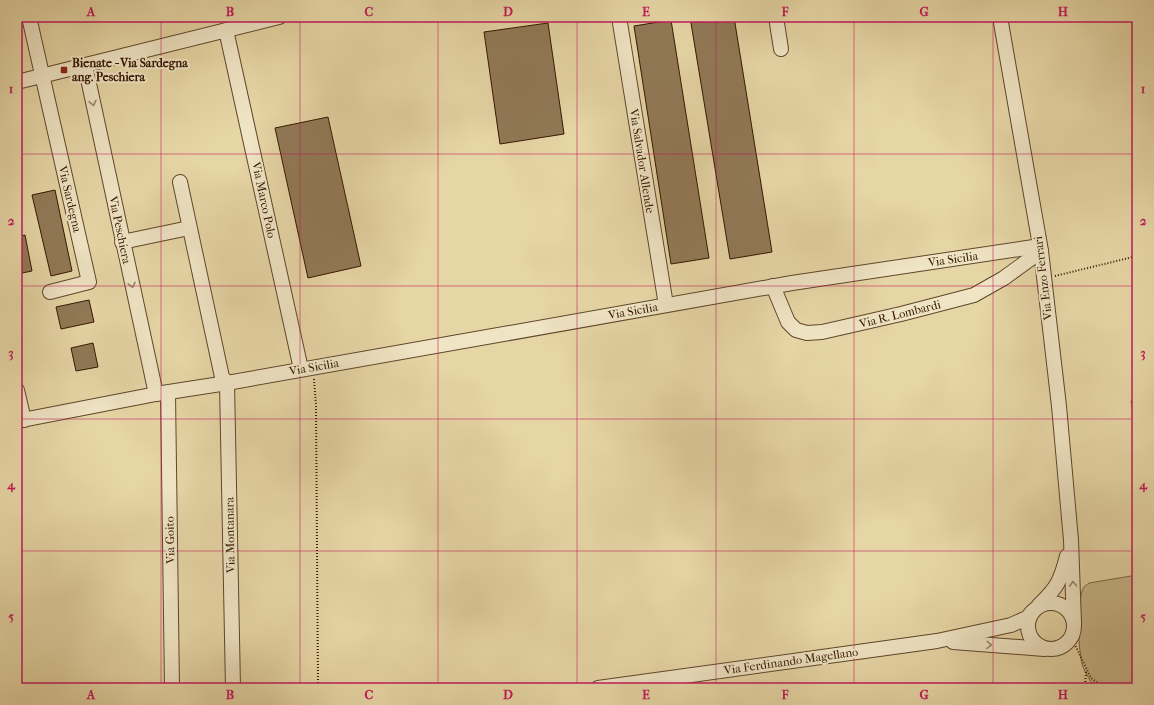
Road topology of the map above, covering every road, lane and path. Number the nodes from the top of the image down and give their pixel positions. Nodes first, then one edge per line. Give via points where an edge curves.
1 (29, 17) edge
2 (279, 17) edge
3 (619, 17) edge
4 (776, 17) edge
5 (1000, 17) edge
6 (265, 19) edge
7 (226, 30) junction
8 (781, 49) dead end
9 (85, 65) junction
10 (42, 76) junction
11 (17, 82) edge
12 (180, 182) dead end
13 (189, 228) junction
14 (122, 242) junction
15 (1040, 248) junction
16 (1137, 256) edge
17 (1044, 278) junction
18 (773, 286) junction
19 (50, 292) dead end
20 (666, 305) junction
21 (307, 368) junction
22 (227, 383) junction
23 (17, 390) edge
24 (162, 394) junction
25 (20, 421) edge
26 (1071, 540) junction
27 (1036, 608) junction
28 (1074, 623) junction
29 (1070, 640) junction
30 (937, 641) junction
31 (1044, 649) junction
32 (1086, 670) junction
33 (172, 688) edge
34 (233, 688) edge
35 (318, 688) edge
36 (598, 688) edge
37 (1085, 688) edge
38 (1105, 688) edge

1 - 10 street
2 - 6 street
3 - 20 street, Via Salvador Allende
4 - 8 street
5 - 15 street, Via Enzo Ferrari
6 - 7 street
7 - 9 street
7 - 21 street, Via Marco Polo
9 - 10 street
9 -> 14 street, Via Peschiera
10 - 11 street
10 - 19 street, Via Sardegna via 89,282
12 - 13 street
13 - 14 street
13 - 22 street via 222,377
14 -> 24 street, Via Peschiera
15 - 17 street, Via Enzo Ferrari
15 - 18 street, Via Sicilia
15 - 18 street, Via R. Lombardi via 1004,278 974,295 822,332 807,333 796,330 788,322
16 - 17 path
17 - 26 street, Via Enzo Ferrari
18 - 20 street, Via Sicilia
20 - 21 street, Via Sicilia
21 - 22 street, Via Sicilia
21 - 35 path via 316,405
22 - 24 street, Via Sicilia
22 - 34 street, Via Montanara
23 - 25 street
24 - 25 street, Via Sicilia
24 - 33 street, Via Goito
26 - 27 street, Via Enzo Ferrari via 1058,584
28 -> 26 street, Via Enzo Ferrari
27 - 28 street via 1046,603 1061,605 1068,610
27 - 30 street, Via Ferdinando Magellano via 1028,618 1011,625
27 - 31 street via 1028,618 1028,633 1032,640
28 - 29 street, Via Enzo Ferrari
29 - 31 street, Via Ferdinando Magellano via 1058,649
29 - 32 path via 1075,644
30 -> 31 street, Via Ferdinando Magellano
30 - 36 street, Via Ferdinando Magellano
32 - 37 path
32 - 38 path via 1091,678

